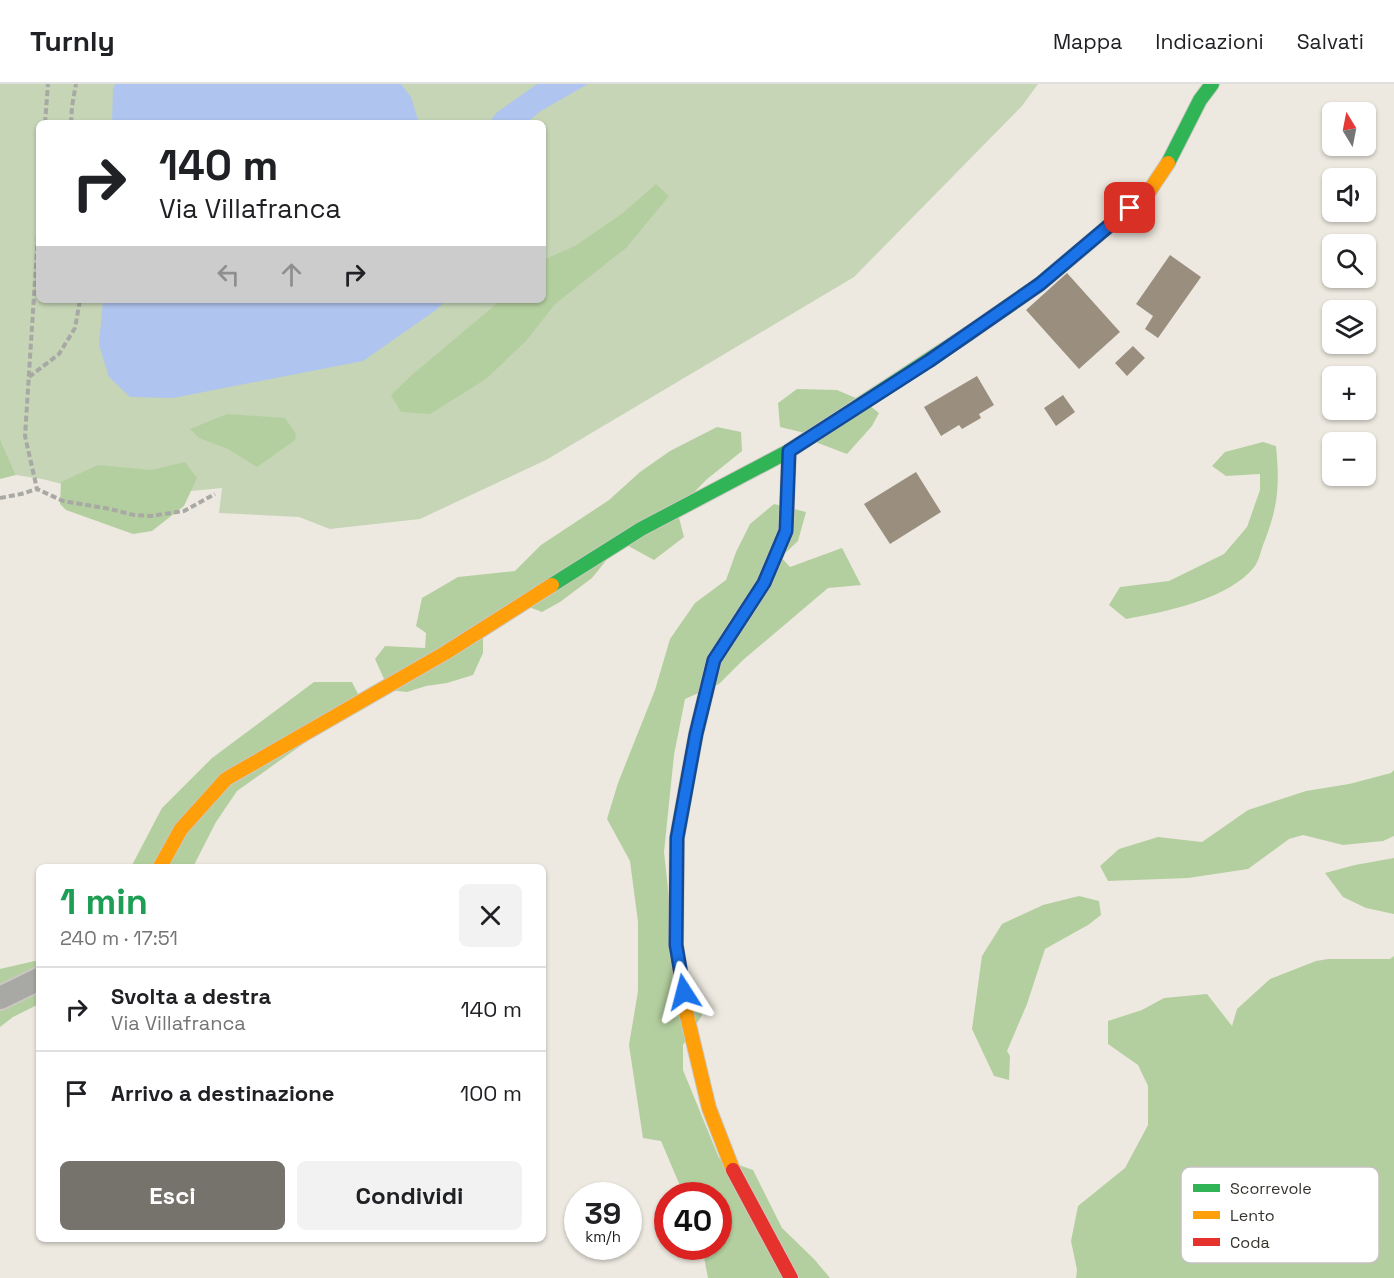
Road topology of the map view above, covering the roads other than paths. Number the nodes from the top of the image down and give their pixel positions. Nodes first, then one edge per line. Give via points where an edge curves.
1 (1212, 84) edge
2 (789, 451) junction
3 (162, 864) edge
4 (36, 980) edge
5 (0, 998) edge
6 (791, 1278) edge

1 - 2 street via 1148,193 1040,284
2 - 3 street via 641,529 445,653 226,778 182,829
2 - 6 street via 786,531 764,583 714,660 696,734 677,838 676,945 687,1016 710,1108 735,1177
4 - 5 street

